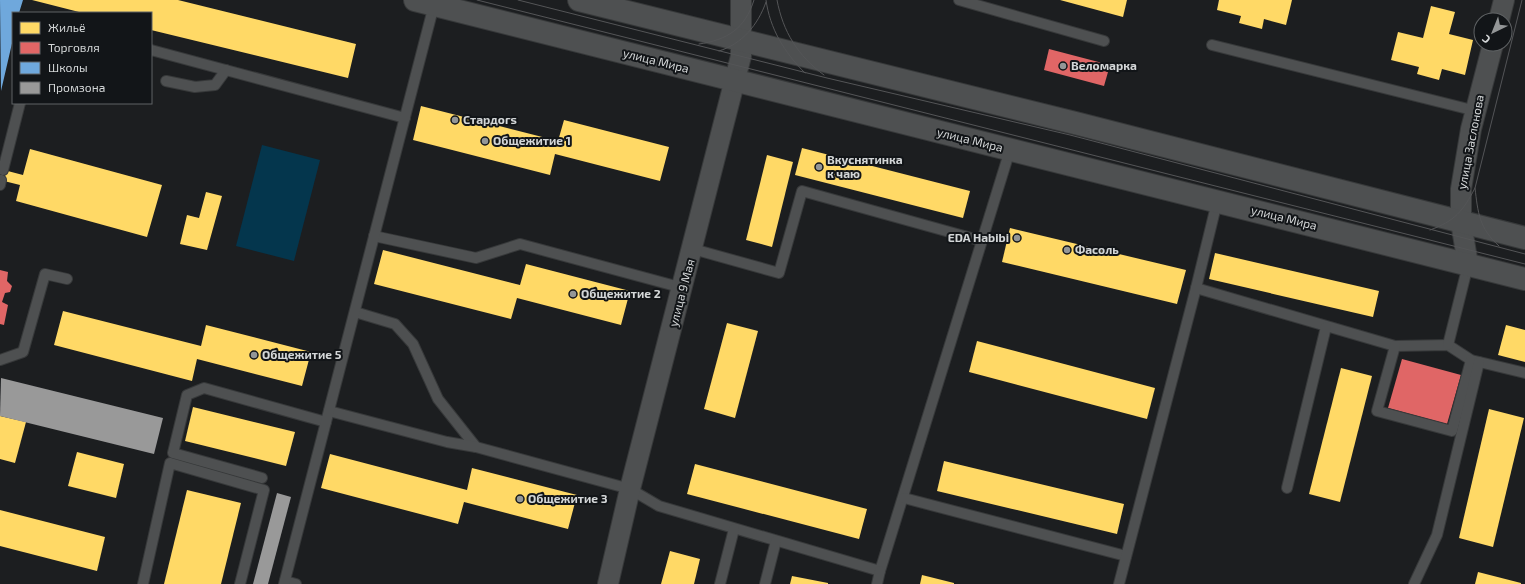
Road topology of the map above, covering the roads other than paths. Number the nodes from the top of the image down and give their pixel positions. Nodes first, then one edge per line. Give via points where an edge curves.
1 (579, 0) edge
2 (741, 0) edge
3 (959, 0) edge
4 (1504, 0) edge
5 (425, 2) edge
6 (1501, 12) edge
7 (741, 40) junction
8 (1104, 41) dead end
9 (1212, 45) dead end
10 (152, 50) edge
11 (1491, 52) edge
12 (226, 70) junction
13 (166, 81) dead end
14 (735, 81) junction
15 (20, 104) edge
16 (1476, 111) junction
17 (405, 118) junction
18 (1010, 150) junction
19 (2, 178) edge
20 (1217, 202) junction
21 (1461, 222) junction
22 (374, 236) junction
23 (1525, 238) edge
24 (982, 241) junction
25 (693, 249) junction
26 (1468, 265) junction
27 (67, 279) dead end
28 (1525, 279) edge
29 (683, 288) junction
30 (1196, 288) junction
31 (354, 312) junction
32 (1326, 327) junction
33 (1448, 345) junction
34 (1395, 346) junction
35 (0, 360) edge
36 (1475, 361) junction
37 (1525, 374) edge
38 (329, 411) junction
39 (326, 422) junction
40 (476, 447) junction
41 (262, 478) dead end
42 (1287, 488) dead end
43 (630, 489) junction
44 (904, 498) junction
45 (734, 529) junction
46 (776, 541) junction
47 (1126, 556) junction
48 (880, 571) junction
49 (284, 583) edge
50 (143, 584) edge
51 (240, 584) edge
52 (296, 584) edge
53 (608, 584) edge
54 (720, 584) edge
55 (765, 584) edge
56 (877, 584) edge
57 (1119, 584) edge
58 (1414, 584) edge

1 - 7 main road
2 - 7 street, улица 9 Мая
3 - 8 lane
4 - 6 street
5 - 14 main road, улица Мира
5 - 17 lane
7 - 14 street, улица 9 Мая via 741,56
7 - 21 main road
9 - 16 lane
10 - 12 lane
11 - 16 street, улица Заслонова
12 - 13 lane via 215,85 195,87
12 - 17 lane
14 - 18 main road, улица Мира
14 - 25 street, улица 9 Мая
15 - 19 lane
16 - 21 street, улица Заслонова via 1460,189
17 - 22 lane
18 - 20 main road, улица Мира
18 - 24 lane
20 - 26 main road, улица Мира
20 - 30 lane
21 - 23 main road
21 - 26 street, улица Заслонова
22 - 29 lane via 476,258 520,244
22 - 31 lane
24 - 25 lane via 802,191 779,273
24 - 44 lane
25 - 29 street, улица 9 Мая
26 - 28 main road, улица Мира
26 - 33 lane
27 - 35 lane via 45,274 23,352
29 - 43 street, улица 9 Мая
30 - 32 lane
30 - 47 lane
31 - 38 lane
31 - 40 lane via 395,324 413,344 438,399
32 - 34 lane
32 - 42 lane
33 - 34 lane
33 - 36 lane
34 - 36 lane via 1377,411 1452,431
36 - 37 lane
36 - 58 lane via 1437,535
38 - 39 lane
38 - 40 lane via 447,442
39 - 41 lane via 204,388 187,395 173,453
39 - 49 lane
40 - 43 lane
43 - 45 lane via 660,506
43 - 53 street, улица 9 Мая
44 - 47 lane
44 - 48 lane
45 - 46 lane
45 - 54 lane
46 - 48 lane
46 - 55 lane
47 - 57 lane
48 - 56 lane
49 - 52 lane
50 - 51 lane via 170,463 264,490

